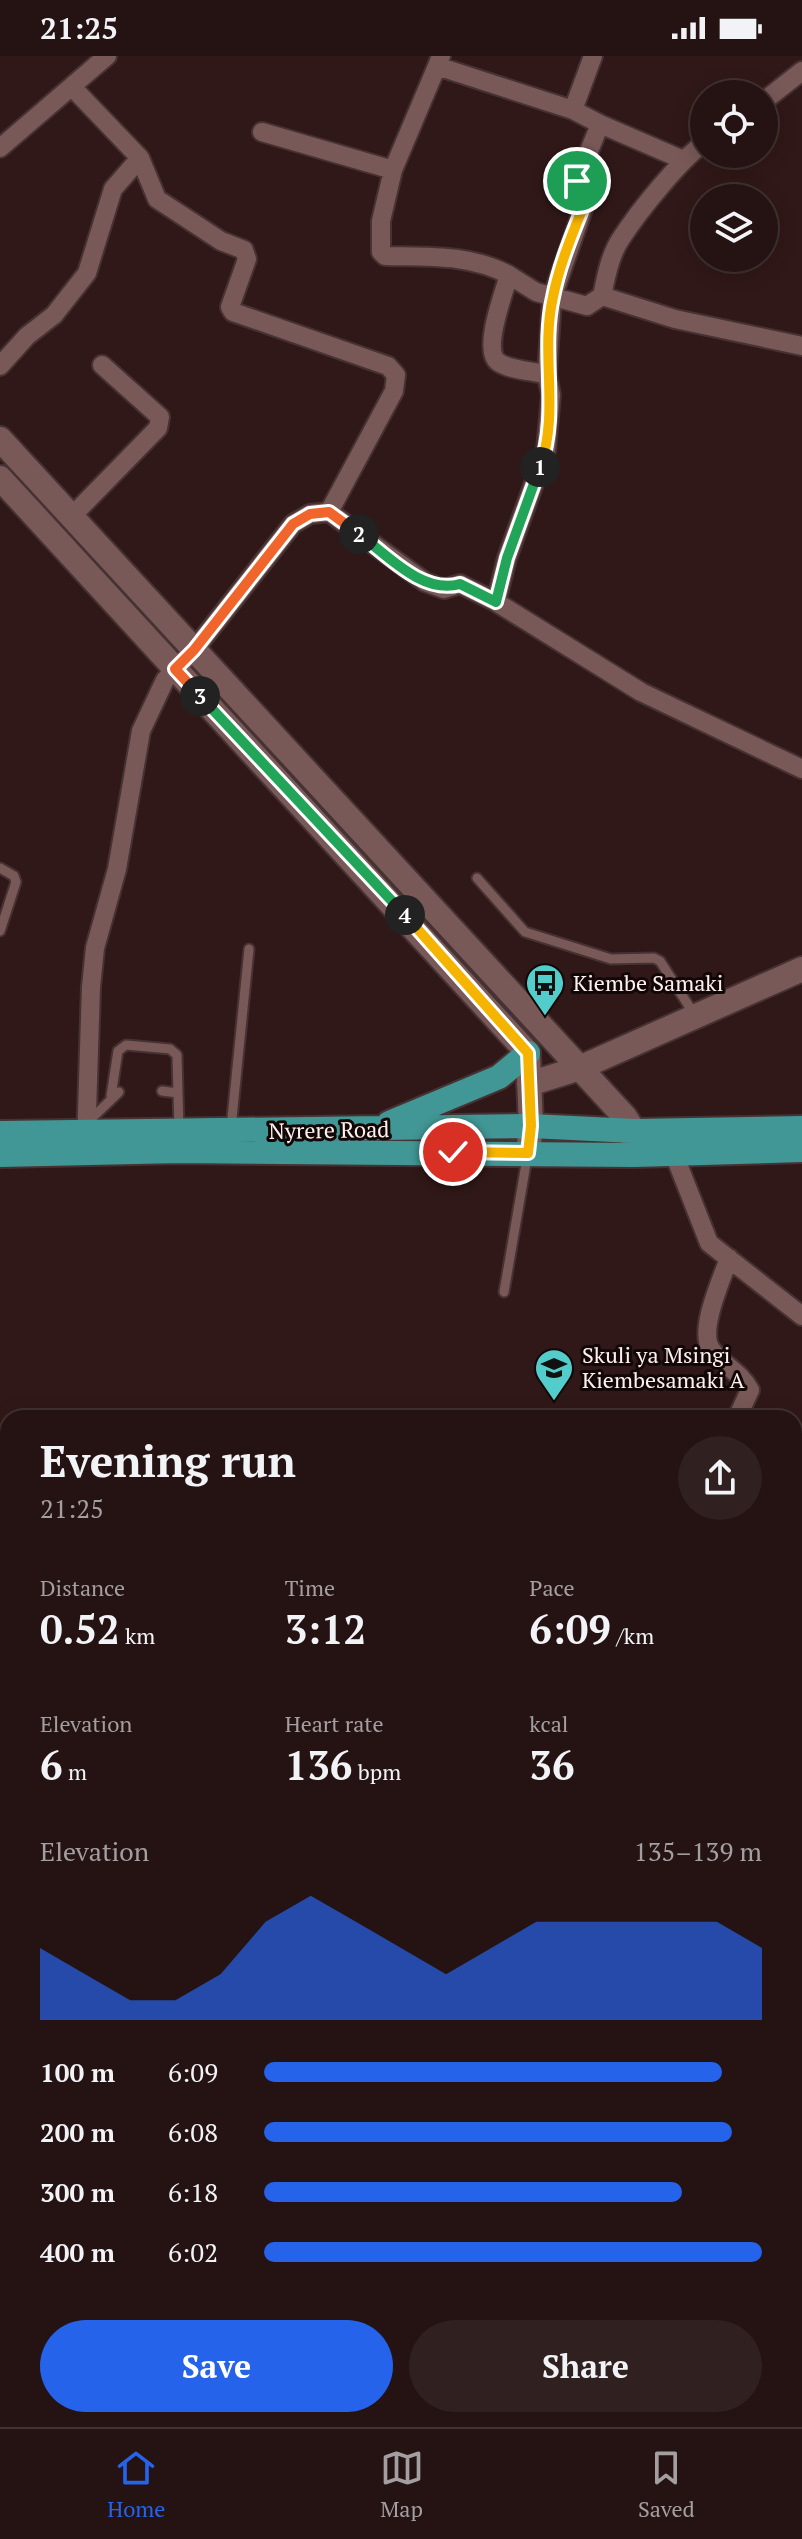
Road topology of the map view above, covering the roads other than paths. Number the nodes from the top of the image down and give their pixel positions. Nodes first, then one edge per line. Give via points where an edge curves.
1 (107, 56) edge
2 (593, 56) edge
3 (439, 61) edge
4 (802, 71) edge
5 (73, 88) junction
6 (778, 90) edge
7 (573, 110) junction
8 (600, 124) junction
9 (262, 132) dead end
10 (1, 145) edge
11 (690, 153) edge
12 (140, 158) junction
13 (681, 159) junction
14 (393, 170) junction
15 (509, 275) junction
16 (602, 296) junction
17 (552, 298) junction
18 (802, 346) edge
19 (102, 365) dead end
20 (0, 366) edge
21 (547, 375) junction
22 (0, 439) edge
23 (0, 478) edge
24 (54, 497) junction
25 (329, 512) junction
26 (33, 515) junction
27 (73, 515) junction
28 (496, 602) junction
29 (155, 604) junction
30 (133, 623) junction
31 (194, 650) junction
32 (175, 669) junction
33 (301, 763) junction
34 (802, 769) edge
35 (279, 781) junction
36 (0, 868) edge
37 (477, 878) dead end
38 (435, 909) junction
39 (414, 925) junction
40 (0, 931) edge
41 (249, 949) dead end
42 (802, 969) edge
43 (695, 1017) junction
44 (528, 1053) junction
45 (577, 1069) junction
46 (529, 1084) junction
47 (162, 1091) dead end
48 (178, 1093) junction
49 (531, 1126) junction
50 (802, 1128) edge
51 (376, 1129) junction
52 (231, 1131) junction
53 (0, 1133) edge
54 (86, 1137) junction
55 (179, 1142) junction
56 (634, 1143) junction
57 (802, 1150) edge
58 (528, 1153) junction
59 (674, 1154) junction
60 (0, 1155) edge
61 (729, 1258) junction
62 (504, 1292) dead end
63 (802, 1316) edge
64 (741, 1410) edge

1 - 5 street
2 - 7 street
3 - 7 street
3 - 14 street
4 - 6 street
5 - 10 street
5 - 12 street
7 - 8 street
8 - 13 street
8 - 17 street via 577,181 589,192
9 - 14 street
11 - 13 street
12 - 20 street via 113,189 87,273 54,315
12 - 25 street via 157,199 244,250 247,259 230,307 233,312 388,366 396,375 394,391
13 - 16 street via 620,238
14 - 15 street via 381,221 385,256 459,258
15 - 17 street
15 - 21 street via 492,354 498,362
16 - 17 street via 587,306
16 - 18 street via 675,319
17 - 21 street
19 - 27 street via 160,417 158,428
21 - 28 street via 551,395 546,450
22 - 24 main road
23 - 26 main road
24 - 26 main road
24 - 27 main road
25 - 28 street via 425,582 444,589 460,584
25 - 31 street via 310,514 293,524
26 - 30 main road
27 - 29 main road
28 - 34 street via 641,692
29 - 30 main road
29 - 31 main road
30 - 32 main road
31 - 32 street
31 - 33 main road
32 - 35 main road
32 - 54 street via 154,697 141,731 117,869 95,948
33 - 35 main road
33 - 38 main road
35 - 39 main road
36 - 40 lane via 16,882
37 - 43 lane via 525,932 611,959 660,961
38 - 39 main road
38 - 45 main road
39 - 44 main road
41 - 52 lane
42 - 43 main road
43 - 45 main road
44 - 46 main road
44 - 51 main road via 499,1077
45 - 46 main road
45 - 56 main road via 625,1117
46 - 49 main road
47 - 48 lane
48 - 54 lane via 177,1055 170,1049 126,1045 118,1051 115,1094
48 - 55 lane
49 - 51 main road, Nyrere Road
49 - 56 main road, Nyrere Road
49 - 58 main road
50 - 56 main road, Nyrere Road
51 - 52 main road, Nyrere Road
52 - 55 main road, Nyrere Road
53 - 54 main road, Nyrere Road
54 - 55 main road, Nyrere Road
54 - 60 main road, Nyrere Road
55 - 58 main road, Nyrere Road
56 - 58 main road, Nyrere Road
56 - 59 main road, Nyrere Road
57 - 59 main road, Nyrere Road
58 - 62 lane
59 - 61 street via 709,1243
61 - 63 street
61 - 64 street via 707,1329 711,1349 750,1390

